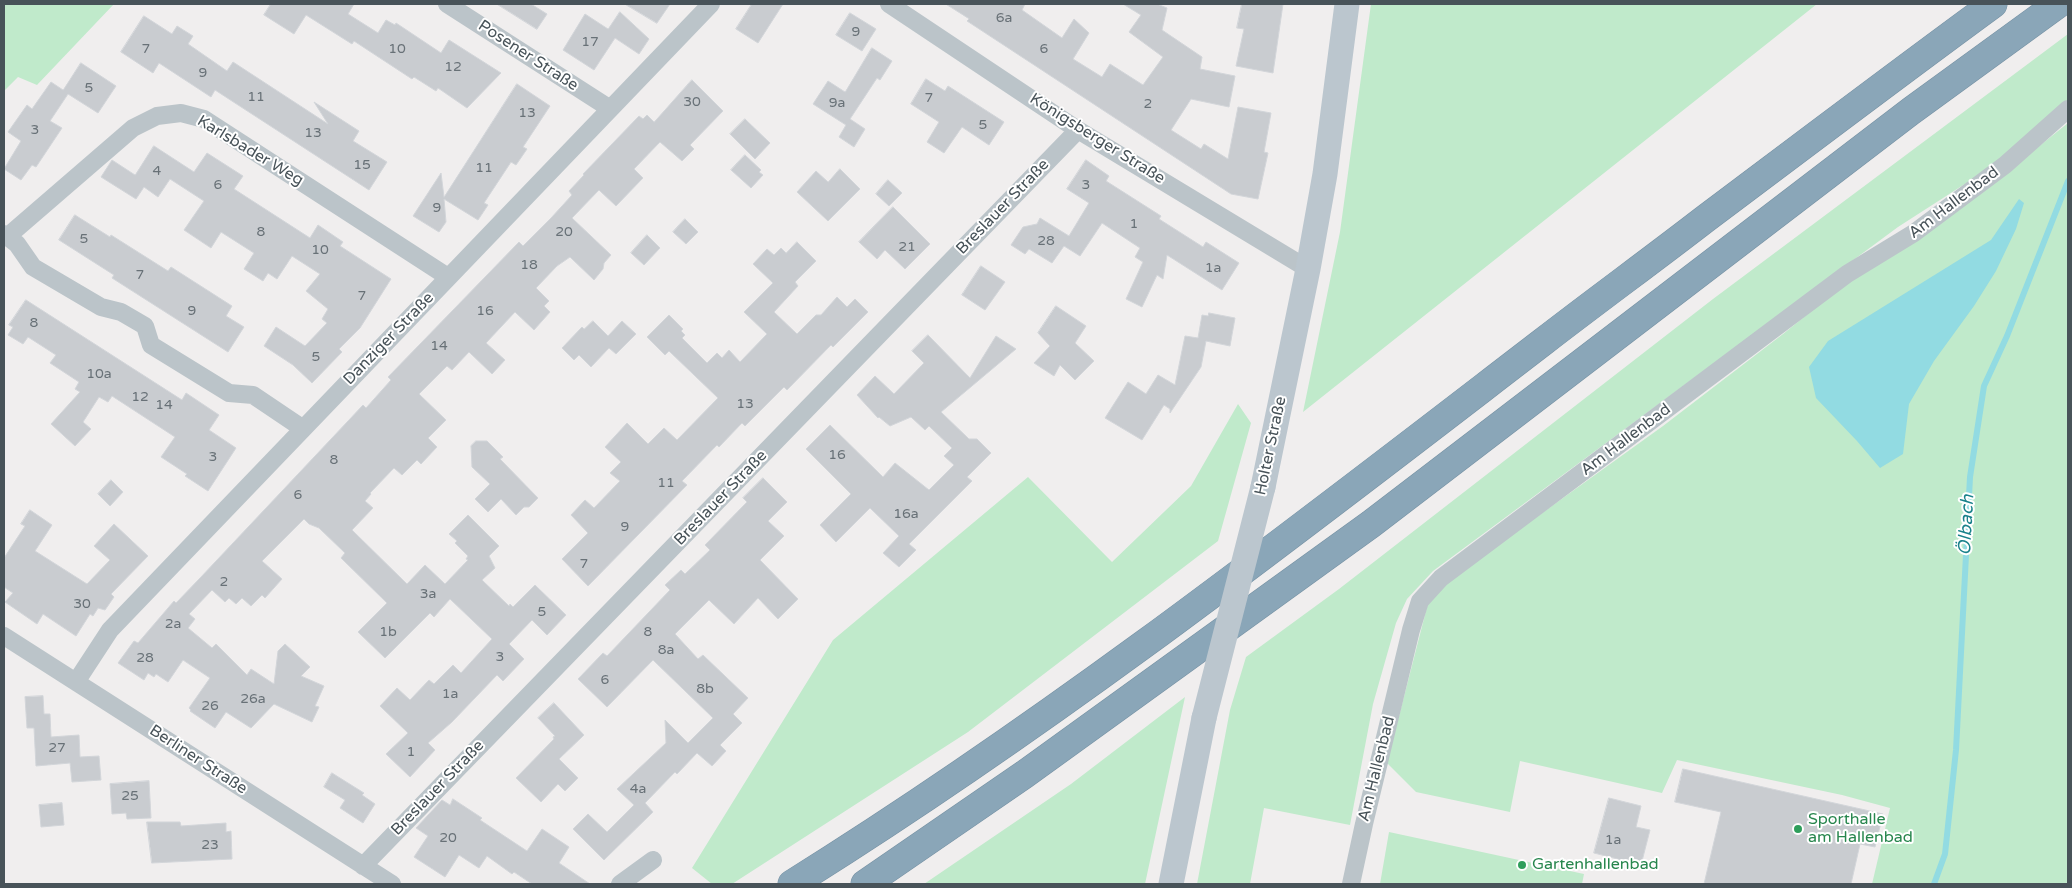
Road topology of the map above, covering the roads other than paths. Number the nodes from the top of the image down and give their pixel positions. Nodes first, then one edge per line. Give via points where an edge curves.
1 (447, 4) edge
2 (711, 4) edge
3 (889, 4) edge
4 (1347, 4) edge
5 (1992, 4) edge
6 (2058, 4) edge
7 (609, 108) junction
8 (2068, 109) edge
9 (1078, 130) junction
10 (6, 235) edge
11 (1308, 269) junction
12 (448, 277) junction
13 (302, 428) junction
14 (4, 636) edge
15 (76, 682) junction
16 (653, 860) dead end
17 (363, 866) junction
18 (392, 884) edge
19 (620, 884) edge
20 (792, 884) edge
21 (865, 884) edge
22 (1171, 884) edge
23 (1351, 884) edge

1 - 7 street, Posener Straße
2 - 7 street, Danziger Straße
3 - 9 street, Königsberger Straße
4 - 11 street, Holter Straße via 1325,174
5 - 20 highway via 1168,626 980,760
6 - 21 highway via 1895,123 1371,524 1025,774
7 - 12 street, Danziger Straße
8 - 23 street, Am Hallenbad via 2005,165 1914,234 1847,274 1441,578 1420,601 1411,630
9 - 11 street, Königsberger Straße
9 - 17 street, Breslauer Straße
10 - 12 street, Karlsbader Weg via 133,128 157,116 181,113 204,119
10 - 13 street via 17,244 33,267 101,307 121,312 145,326 151,345 229,393 253,395
11 - 22 street, Holter Straße, bridge via 1263,487 1204,718
12 - 13 street, Danziger Straße
13 - 15 street, Danziger Straße via 110,630
14 - 15 street, Berliner Straße
15 - 17 street, Berliner Straße
16 - 19 street
17 - 18 street, Berliner Straße

